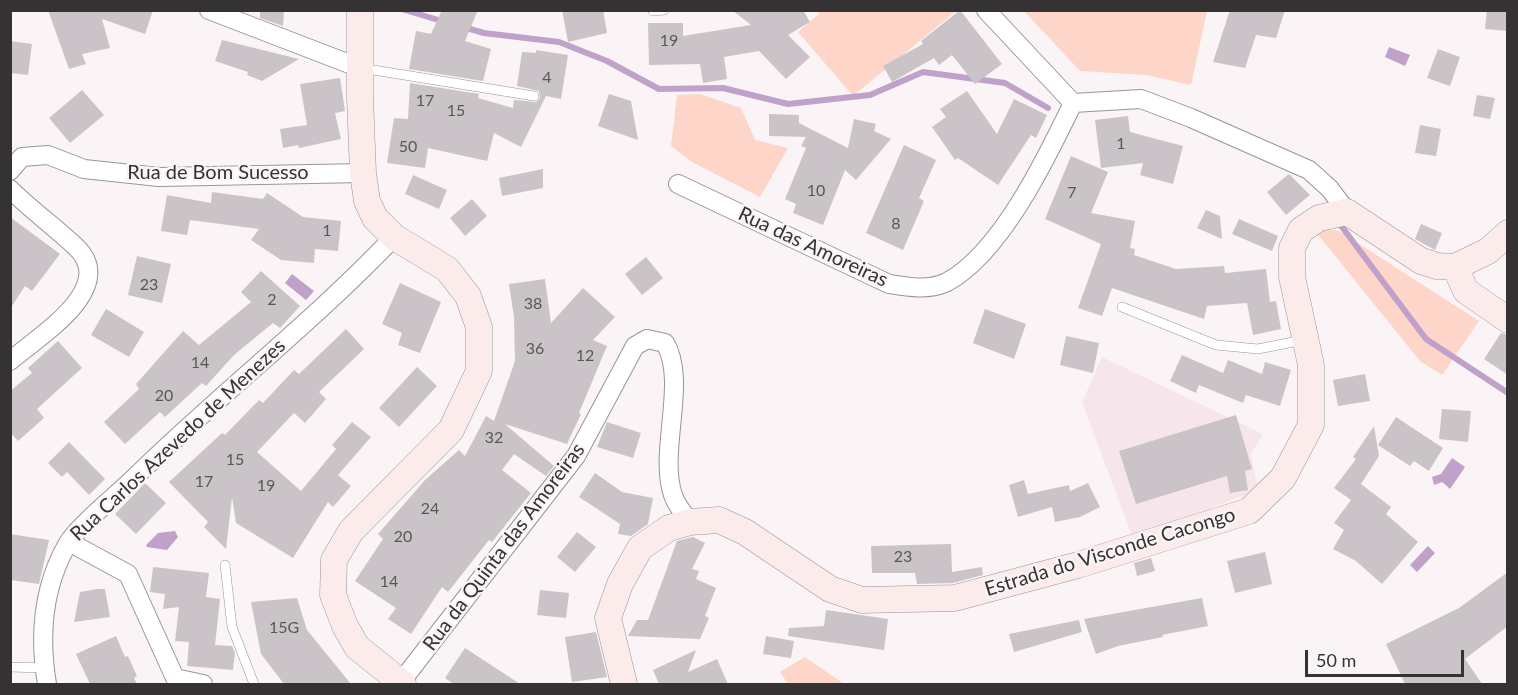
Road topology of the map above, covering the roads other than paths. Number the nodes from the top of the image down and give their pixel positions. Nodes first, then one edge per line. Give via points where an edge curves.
1 (210, 10) edge
2 (360, 10) edge
3 (664, 10) edge
4 (986, 10) edge
5 (653, 11) edge
6 (360, 68) junction
7 (534, 96) dead end
8 (1073, 102) junction
9 (10, 171) edge
10 (363, 173) junction
11 (678, 184) dead end
12 (10, 189) edge
13 (1347, 212) junction
14 (1508, 233) edge
15 (394, 237) junction
16 (1455, 267) junction
17 (1122, 307) dead end
18 (1508, 320) edge
19 (1306, 339) junction
20 (10, 361) edge
21 (690, 522) junction
22 (69, 542) junction
23 (225, 565) dead end
24 (10, 667) edge
25 (46, 676) edge
26 (402, 683) edge
27 (202, 684) edge
28 (254, 684) edge
29 (624, 684) edge

1 - 6 street
2 - 6 street
3 - 5 lane
4 - 8 street
6 - 7 lane
6 - 10 street
8 - 11 street, Rua das Amoreiras via 1039,174 980,257 946,283 916,289 889,284
8 - 13 street via 1141,99 1191,118 1309,170
9 - 10 street, Rua de Bom Sucesso via 22,157 48,155 84,169 159,177
10 - 15 street via 371,210
12 - 20 street via 78,248 90,266 89,282 81,300
13 - 16 street via 1421,261
13 - 19 street, Estrada do Visconde Cacongo via 1319,218 1301,230 1292,248 1292,278
14 - 16 street via 1488,251
15 - 22 street, Rua Carlos Azevedo de Menezes via 363,270 181,432
15 - 26 street via 447,269 468,296 479,327 479,371 451,430 351,531 334,560 333,595 345,626 357,647
16 - 18 street via 1466,291
17 - 19 lane via 1216,345 1258,349
19 - 21 street, Estrada do Visconde Cacongo via 1311,365 1311,425 1283,478 1249,511 1078,565 955,598 862,600 830,590 719,520
21 - 26 street, Rua da Quinta das Amoreiras via 673,495 670,482 673,363 664,343 647,339 635,346 576,456
21 - 29 street, Estrada do Visconde Cacongo via 669,528 640,548 620,584 608,618
22 - 25 street, Rua Carlos Azevedo de Menezes via 49,585 43,632
22 - 27 street via 128,574 175,678
23 - 28 lane via 232,627
24 - 25 lane

